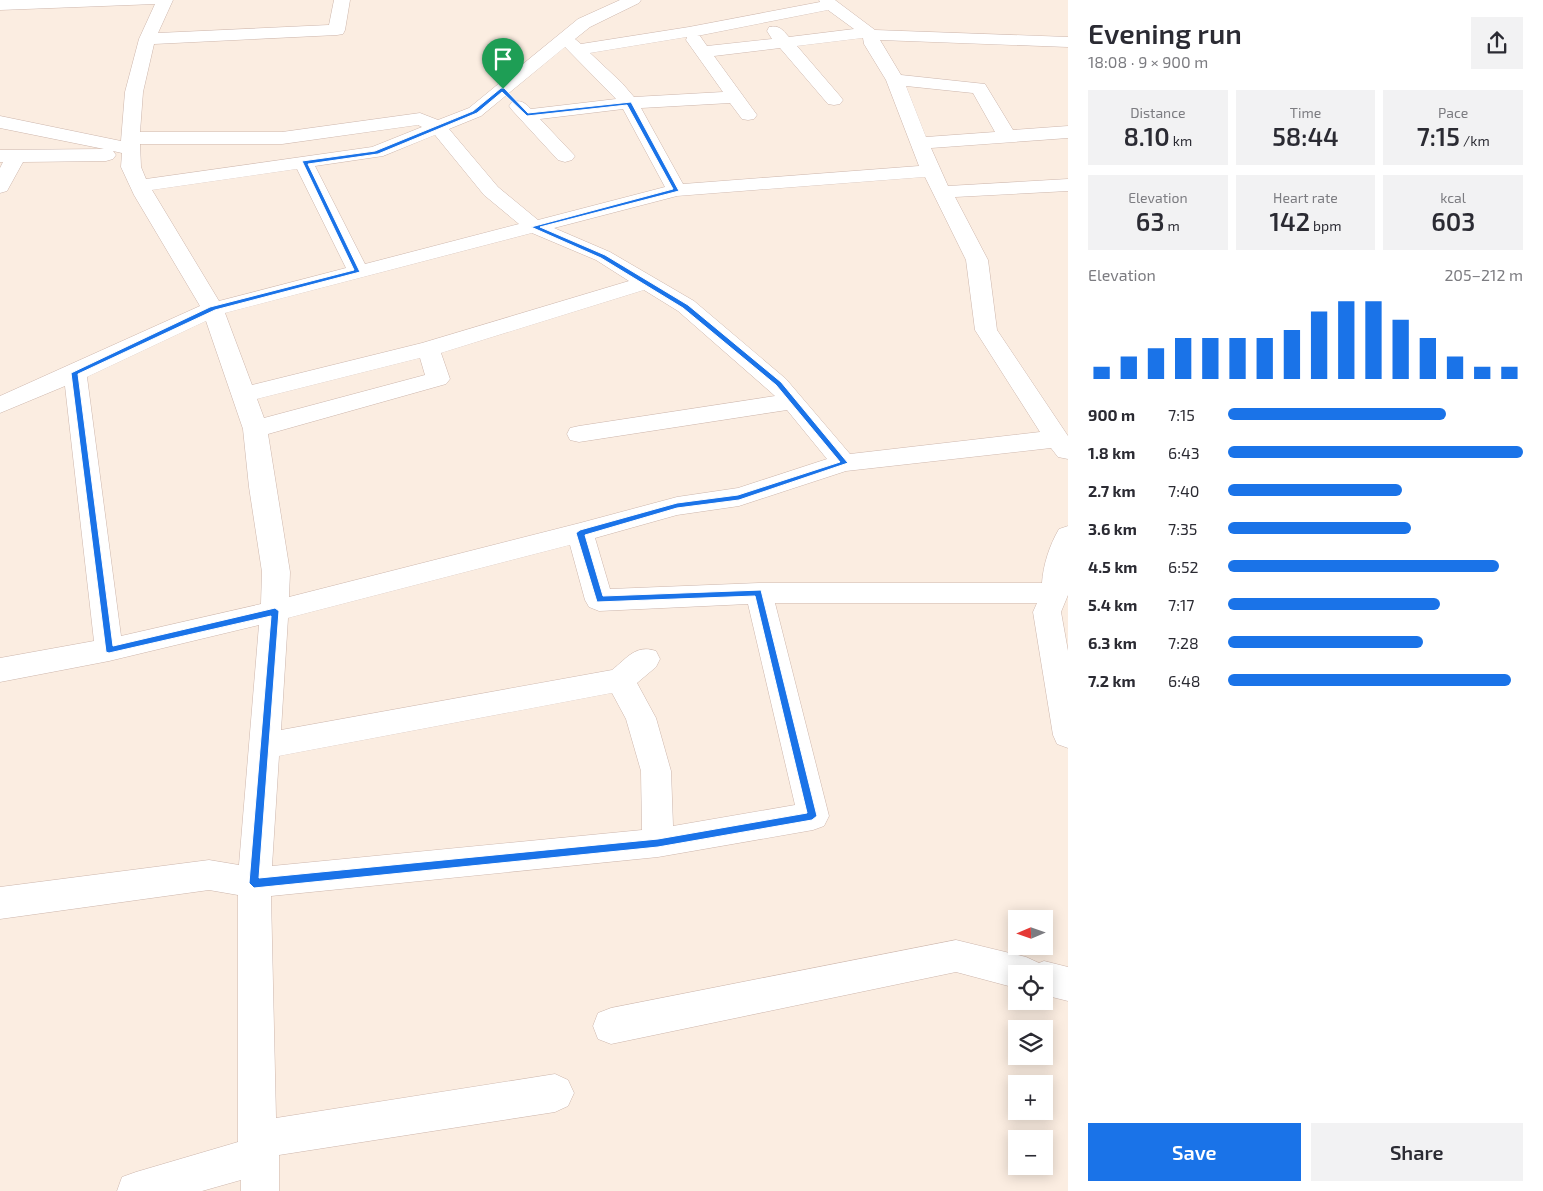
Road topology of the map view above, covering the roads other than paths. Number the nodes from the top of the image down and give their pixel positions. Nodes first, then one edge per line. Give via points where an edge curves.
1 (151, 0) edge
2 (166, 0) edge
3 (342, 0) edge
4 (633, 0) edge
5 (2, 3) edge
6 (829, 3) edge
7 (764, 18) junction
8 (689, 32) junction
9 (869, 34) junction
10 (147, 39) junction
11 (784, 42) junction
12 (1068, 42) edge
13 (572, 44) junction
14 (704, 52) junction
15 (895, 80) junction
16 (503, 89) junction
17 (735, 97) junction
18 (834, 100) dead end
19 (629, 103) junction
20 (527, 115) junction
21 (748, 115) dead end
22 (0, 122) edge
23 (438, 127) junction
24 (1068, 132) edge
25 (1007, 137) junction
26 (919, 143) junction
27 (131, 147) junction
28 (8, 156) edge
29 (565, 156) dead end
30 (304, 163) junction
31 (931, 171) junction
32 (1068, 185) edge
33 (140, 186) junction
34 (0, 187) edge
35 (677, 190) junction
36 (943, 192) junction
37 (534, 227) junction
38 (358, 271) junction
39 (647, 282) junction
40 (213, 309) junction
41 (428, 349) junction
42 (75, 373) junction
43 (244, 395) junction
44 (793, 401) junction
45 (0, 405) edge
46 (255, 429) junction
47 (579, 434) dead end
48 (1062, 445) edge
49 (844, 463) junction
50 (580, 533) junction
51 (1068, 536) edge
52 (758, 592) junction
53 (1055, 593) junction
54 (275, 611) junction
55 (109, 650) junction
56 (646, 659) dead end
57 (0, 670) edge
58 (620, 680) junction
59 (1068, 734) edge
60 (265, 746) junction
61 (658, 843) junction
62 (254, 883) junction
63 (0, 903) edge
64 (1008, 969) edge
65 (1053, 980) edge
66 (1068, 984) edge
67 (611, 1026) dead end
68 (555, 1093) dead end
69 (259, 1162) edge
70 (136, 1191) edge

1 - 5 street
2 - 10 street
3 - 10 street via 337,30
4 - 13 street via 584,23
6 - 7 street
6 - 9 street
7 - 8 street
7 - 11 street
8 - 13 street
8 - 14 street
9 - 11 street
9 - 12 street
9 - 15 street
10 - 27 street via 134,92
11 - 14 street
11 - 18 street
13 - 16 street
13 - 19 street
14 - 17 street
15 - 25 street via 979,88
15 - 26 street
16 - 20 street
16 - 23 street via 475,112
17 - 19 street
17 - 21 street
19 - 20 street
19 - 35 street
20 - 29 street
22 - 27 street
23 - 27 street via 420,119 282,138
23 - 30 street via 376,152
23 - 37 street via 490,191
24 - 25 street
25 - 26 street
26 - 31 street
27 - 28 street
27 - 33 street via 131,167
28 - 34 street
30 - 33 street
30 - 38 street
31 - 35 street
31 - 36 street
32 - 36 street
33 - 40 street
35 - 37 street
36 - 48 street via 977,260 986,330
37 - 38 street
37 - 39 street via 603,256
38 - 40 street
39 - 41 street
39 - 44 street via 693,312 778,384
40 - 42 street
40 - 43 street
41 - 43 street
41 - 46 street via 438,379
42 - 45 street
42 - 55 street
43 - 46 street
44 - 47 street
44 - 49 street
46 - 54 street via 276,572
48 - 49 street
49 - 50 street via 739,498 677,506
50 - 52 street via 600,600
50 - 54 street
51 - 53 street via 1056,574
52 - 53 street
52 - 61 street via 812,816
53 - 59 street via 1047,612
54 - 55 street
54 - 60 street
55 - 57 street
56 - 58 street
58 - 60 street
58 - 61 street via 641,718 656,771
60 - 62 street
61 - 62 street
62 - 63 street via 209,875
62 - 69 street
64 - 67 street via 956,956
65 - 66 street
68 - 69 street
69 - 70 street

